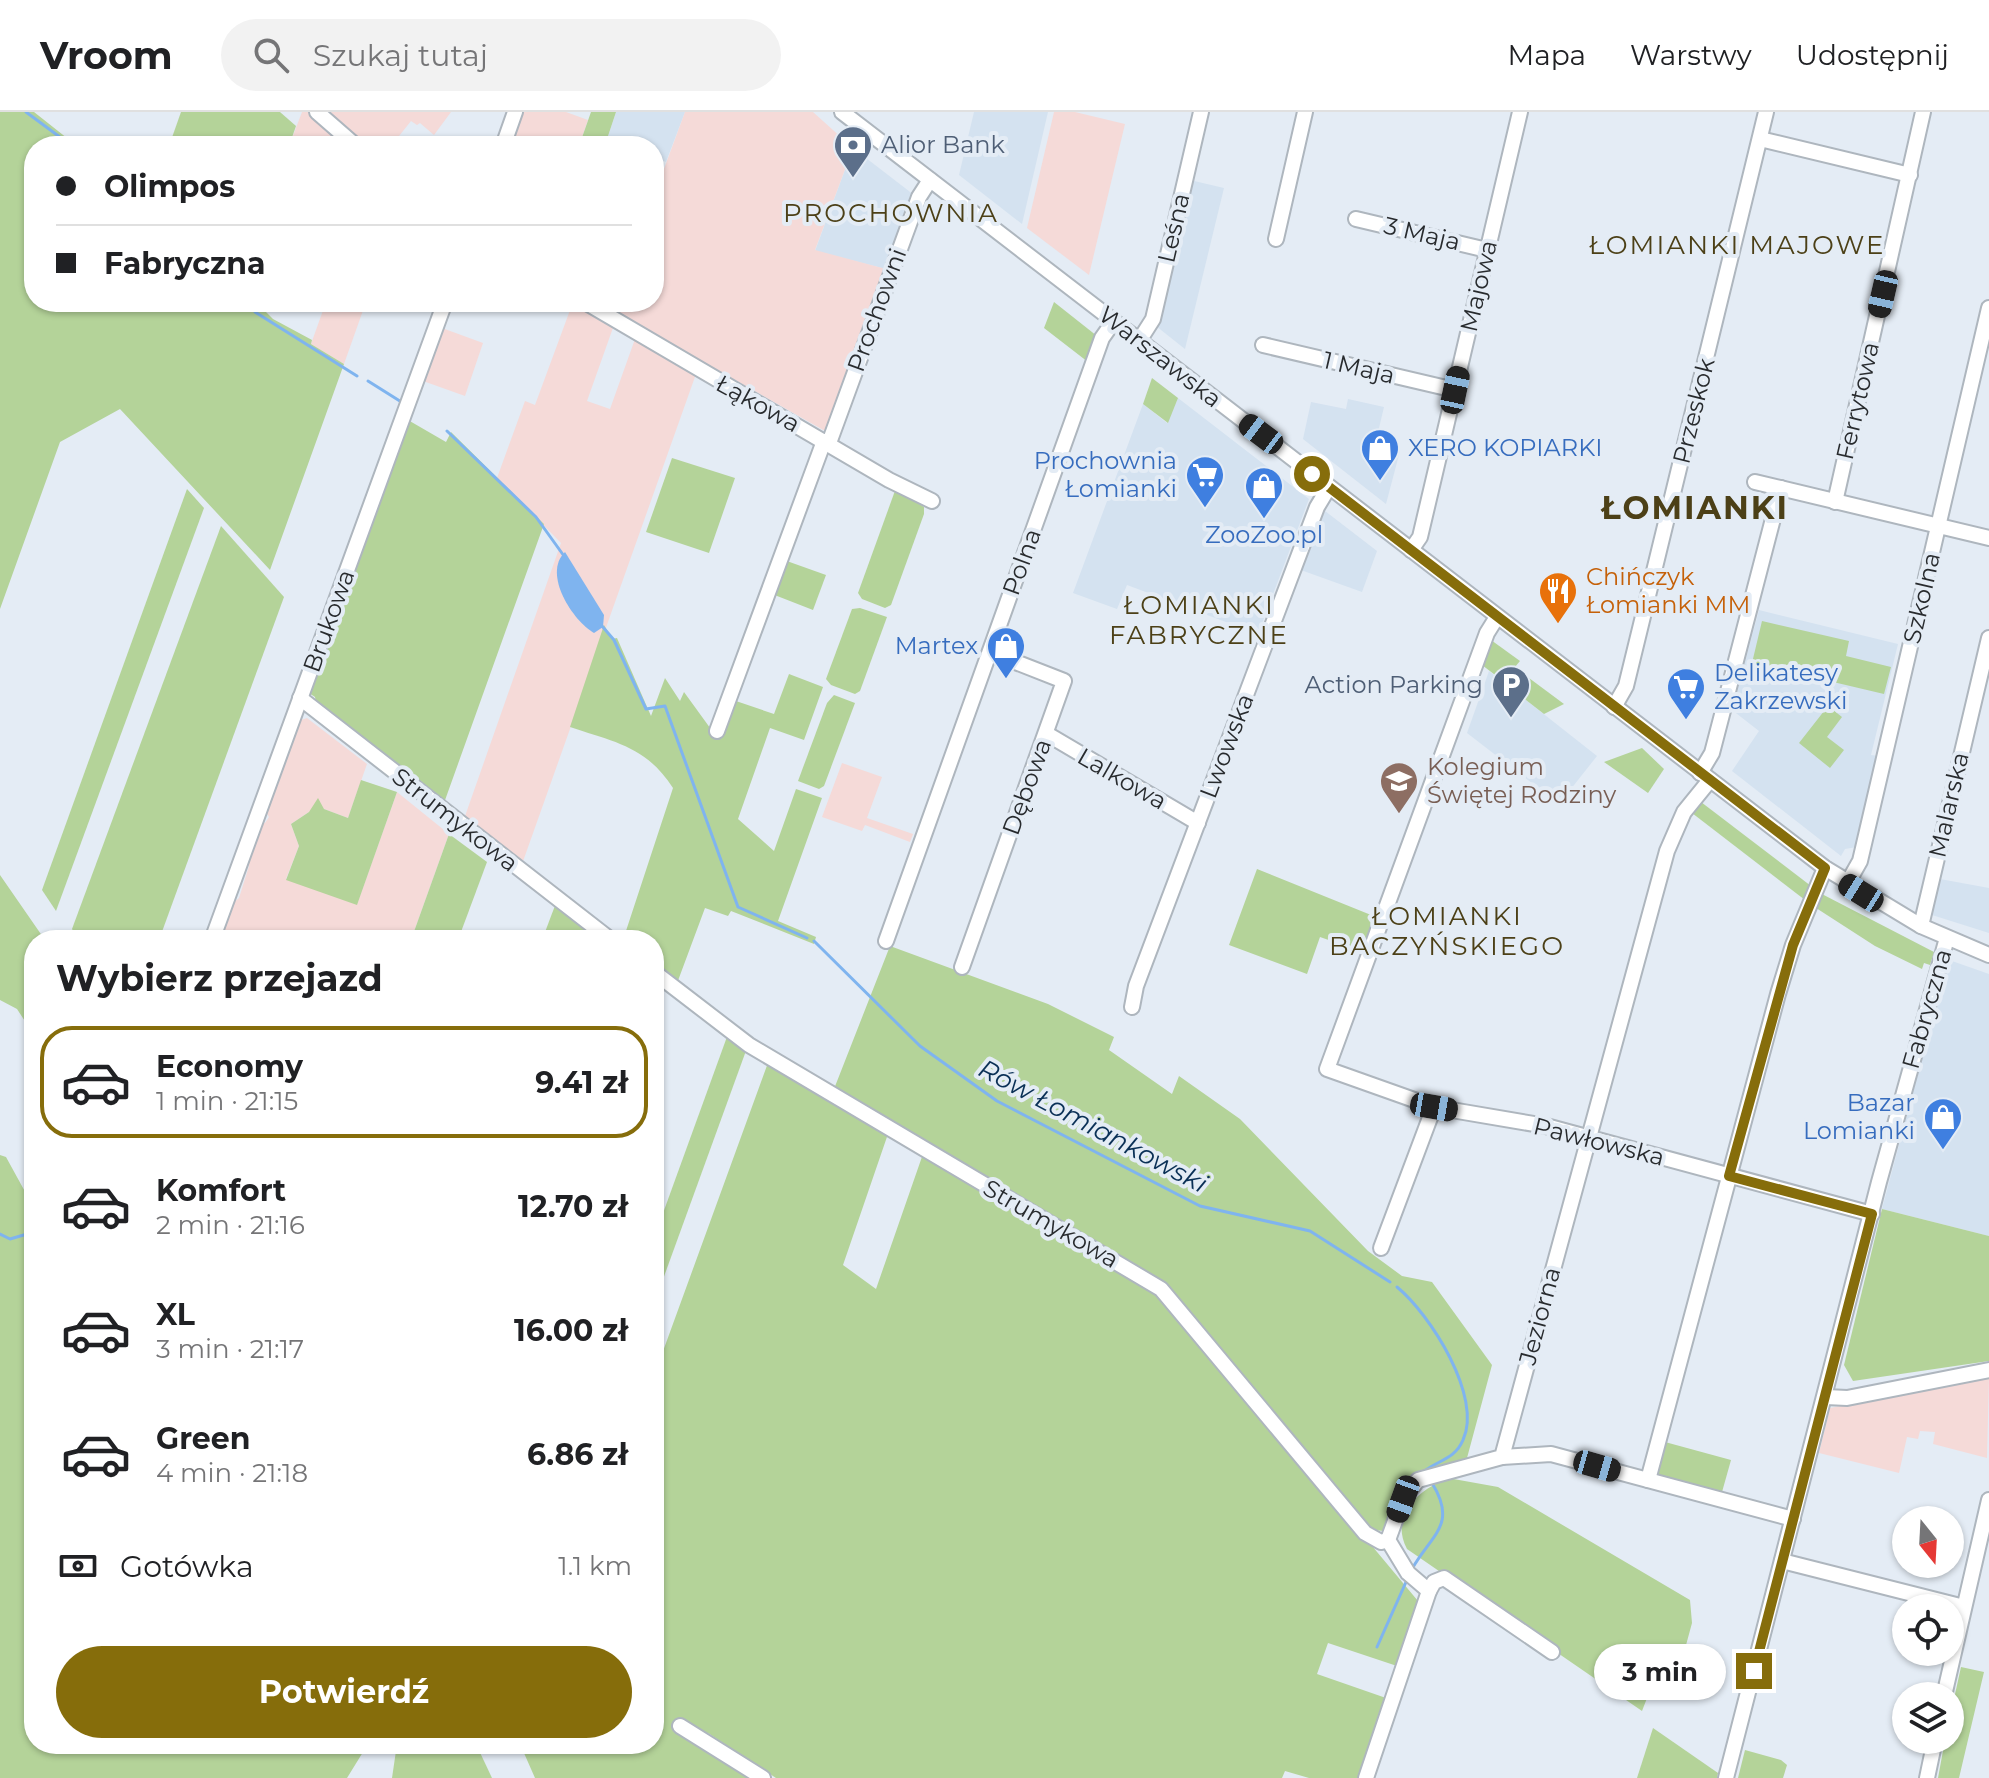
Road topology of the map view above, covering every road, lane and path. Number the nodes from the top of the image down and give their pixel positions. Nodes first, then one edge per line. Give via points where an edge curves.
1 (317, 112) edge
2 (515, 112) edge
3 (842, 112) edge
4 (1201, 112) edge
5 (1305, 112) edge
6 (1520, 112) edge
7 (1766, 112) edge
8 (1923, 112) edge
9 (345, 136) edge
10 (507, 136) edge
11 (1760, 139) junction
12 (1910, 175) junction
13 (930, 180) junction
14 (1356, 219) dead end
15 (1276, 239) dead end
16 (1487, 250) junction
17 (1989, 308) edge
18 (441, 312) edge
19 (602, 312) edge
20 (1114, 321) junction
21 (1139, 341) junction
22 (1263, 345) dead end
23 (1455, 390) junction
24 (826, 442) junction
25 (1755, 482) dead end
26 (1329, 487) junction
27 (1781, 488) junction
28 (932, 501) dead end
29 (1835, 502) junction
30 (1939, 527) junction
31 (1989, 538) edge
32 (1411, 550) junction
33 (1497, 617) junction
34 (1989, 638) edge
35 (990, 652) junction
36 (300, 698) junction
37 (1614, 707) junction
38 (717, 731) dead end
39 (1047, 734) junction
40 (1705, 777) junction
41 (1198, 823) junction
42 (1825, 868) junction
43 (1847, 884) junction
44 (1921, 926) junction
45 (216, 930) edge
46 (598, 930) edge
47 (1947, 938) junction
48 (886, 941) dead end
49 (1989, 955) edge
50 (962, 967) dead end
51 (664, 980) edge
52 (1132, 1007) dead end
53 (1434, 1107) junction
54 (1589, 1137) junction
55 (1729, 1176) junction
56 (1872, 1214) junction
57 (1381, 1248) dead end
58 (1989, 1370) edge
59 (1826, 1397) junction
60 (1502, 1457) junction
61 (1648, 1480) junction
62 (1989, 1500) edge
63 (1793, 1519) junction
64 (1388, 1540) junction
65 (1782, 1561) junction
66 (1982, 1561) edge
67 (1429, 1591) junction
68 (1913, 1594) edge
69 (1964, 1607) edge
70 (1552, 1652) dead end
71 (680, 1726) dead end
72 (1932, 1754) edge
73 (763, 1778) edge
74 (1366, 1778) edge
75 (1726, 1778) edge
76 (1927, 1778) edge

1 - 9 street
2 - 10 street
3 - 13 street, Warszawska
4 - 21 street, Leśna via 1153,319
5 - 15 street
6 - 16 street, Majowa
7 - 11 street, Przeskok
8 - 12 street, Ferrytowa
11 - 12 street
11 - 37 street, Przeskok via 1626,686
12 - 29 street, Ferrytowa
13 - 20 street, Warszawska
13 - 24 street, Prochowni
14 - 16 street, 3 Maja
16 - 23 street, Majowa
17 - 30 street, Szkolna
18 - 36 street, Brukowa
19 - 24 street, Łąkowa
20 - 21 street, Warszawska
20 - 35 street, Polna via 1102,338
21 - 26 street, Warszawska
22 - 23 street, 1 Maja
23 - 32 street, Majowa via 1420,537
24 - 28 street, Łąkowa
24 - 38 street, Prochowni
25 - 27 street
26 - 32 street, Warszawska
26 - 41 street, Lwowska
27 - 29 street
27 - 40 street, Jeziorna
29 - 30 street
30 - 31 street
30 - 43 street, Szkolna via 1860,861
32 - 33 street, Warszawska
33 - 37 street, Warszawska
33 - 53 street, Pawłowska via 1327,1069
34 - 44 street, Malarska
35 - 39 street, Dębowa via 1064,681
35 - 48 street, Polna
36 - 45 street, Brukowa
36 - 46 street, Strumykowa
37 - 40 street, Warszawska
39 - 41 street, Lalkowa
39 - 50 street, Dębowa
40 - 42 street, Warszawska
40 - 54 street, Jeziorna via 1667,851
41 - 52 street, Lwowska
42 - 43 street, Warszawska
42 - 55 street via 1778,994
43 - 44 street, Warszawska
44 - 47 street, Warszawska
47 - 49 street, Warszawska
47 - 56 street, Fabryczna
51 - 64 street, Strumykowa via 749,1045 1161,1289 1365,1533
53 - 54 street, Pawłowska
53 - 57 street
54 - 55 street, Pawłowska
54 - 60 street, Jeziorna
55 - 56 street, Pawłowska
55 - 61 street
56 - 59 street, Fabryczna
58 - 59 street via 1847,1398
59 - 63 street, Fabryczna
60 - 61 street via 1551,1454
60 - 64 street via 1418,1480 1403,1499
61 - 63 street
62 - 66 street
63 - 65 street, Fabryczna
64 - 67 street via 1408,1573
65 - 68 street
65 - 75 street, Fabryczna
66 - 69 street
67 - 70 street via 1444,1578
67 - 74 street
71 - 73 street
72 - 76 street

